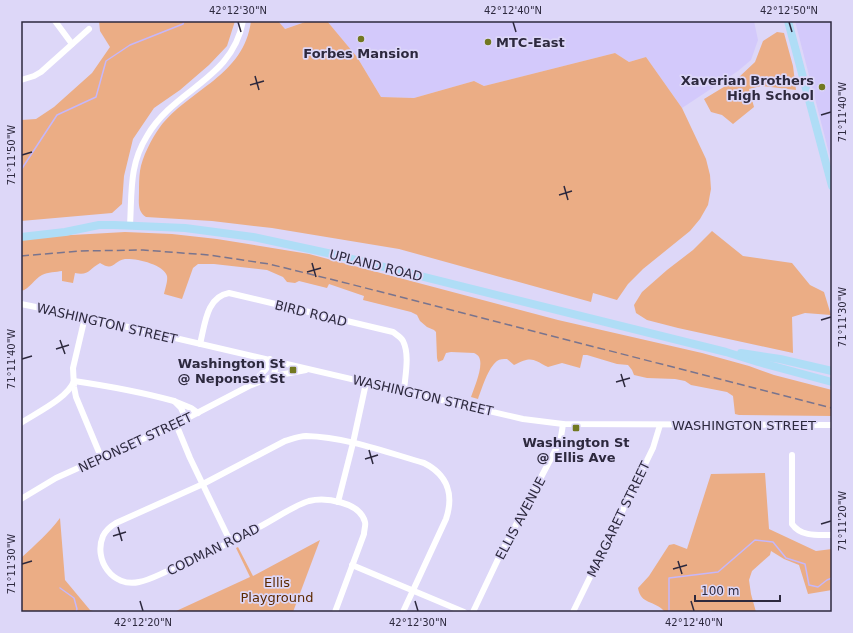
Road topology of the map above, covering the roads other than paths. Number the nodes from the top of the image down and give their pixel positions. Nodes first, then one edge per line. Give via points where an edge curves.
1 (54, 21) edge
2 (243, 21) edge
3 (788, 21) edge
4 (89, 29) dead end
5 (72, 44) junction
6 (21, 80) edge
7 (832, 186) edge
8 (130, 225) junction
9 (21, 237) edge
10 (21, 304) edge
11 (85, 317) junction
12 (200, 344) junction
13 (726, 352) junction
14 (273, 360) junction
15 (310, 369) junction
16 (832, 371) edge
17 (274, 376) junction
18 (74, 381) junction
19 (832, 382) edge
20 (366, 383) junction
21 (249, 386) junction
22 (404, 391) junction
23 (174, 401) junction
24 (198, 413) junction
25 (186, 419) junction
26 (21, 423) edge
27 (176, 424) junction
28 (563, 424) junction
29 (660, 425) junction
30 (832, 425) edge
31 (353, 443) junction
32 (792, 455) dead end
33 (101, 457) junction
34 (203, 484) junction
35 (21, 499) edge
36 (338, 502) junction
37 (832, 535) edge
38 (231, 543) junction
39 (352, 565) junction
40 (412, 591) junction
41 (474, 611) edge
42 (335, 612) edge
43 (403, 612) edge
44 (464, 612) edge
45 (481, 612) edge
46 (573, 612) edge

1 - 5 street
2 - 8 street via 235,48 224,62 172,106 147,135 133,172
3 - 7 main road
4 - 5 street
5 - 6 street via 40,72
8 - 9 main road, UPLAND ROAD via 99,225
8 - 13 main road, UPLAND ROAD via 218,231 299,246
10 - 11 street, WASHINGTON STREET
11 - 12 street, WASHINGTON STREET
11 - 18 street via 73,368
12 - 14 street, WASHINGTON STREET
12 - 22 street, BIRD ROAD via 213,300 229,293 393,332 403,340 405,347
13 - 16 main road, UPLAND ROAD via 780,358
13 - 19 main road, UPLAND ROAD
14 - 15 street, WASHINGTON STREET
14 - 17 street
14 - 21 street, NEPONSET STREET
15 - 17 street, NEPONSET STREET
15 - 20 street, WASHINGTON STREET
17 - 21 street, NEPONSET STREET
18 - 23 street
18 - 26 street via 60,397
18 - 33 street via 76,397
20 - 22 street, WASHINGTON STREET
20 - 31 street
21 - 24 street, NEPONSET STREET
22 - 28 street, WASHINGTON STREET via 523,419
23 - 24 street
23 - 25 street
24 - 25 street, NEPONSET STREET
25 - 27 street, NEPONSET STREET
27 - 33 street, NEPONSET STREET
27 - 34 street
28 - 29 street, WASHINGTON STREET
28 - 41 street, ELLIS AVENUE via 557,447 500,555
29 - 30 street, WASHINGTON STREET
29 - 46 street, MARGARET STREET via 653,448
31 - 34 street, CODMAN ROAD via 296,437
31 - 36 street
31 - 40 street, CODMAN ROAD via 432,467 440,474 449,493 450,508 446,519
32 - 37 street via 792,524 797,530 809,534
33 - 35 street, NEPONSET STREET via 56,478
34 - 38 street
34 - 38 street, CODMAN ROAD via 133,514 108,528 100,551 104,567 123,582 138,583
36 - 38 street, CODMAN ROAD via 310,501
36 - 39 street, CODMAN ROAD via 351,506 365,521 364,534
39 - 40 street
39 - 42 street, CODMAN ROAD
40 - 43 street, CODMAN ROAD
40 - 44 street
41 - 45 street

